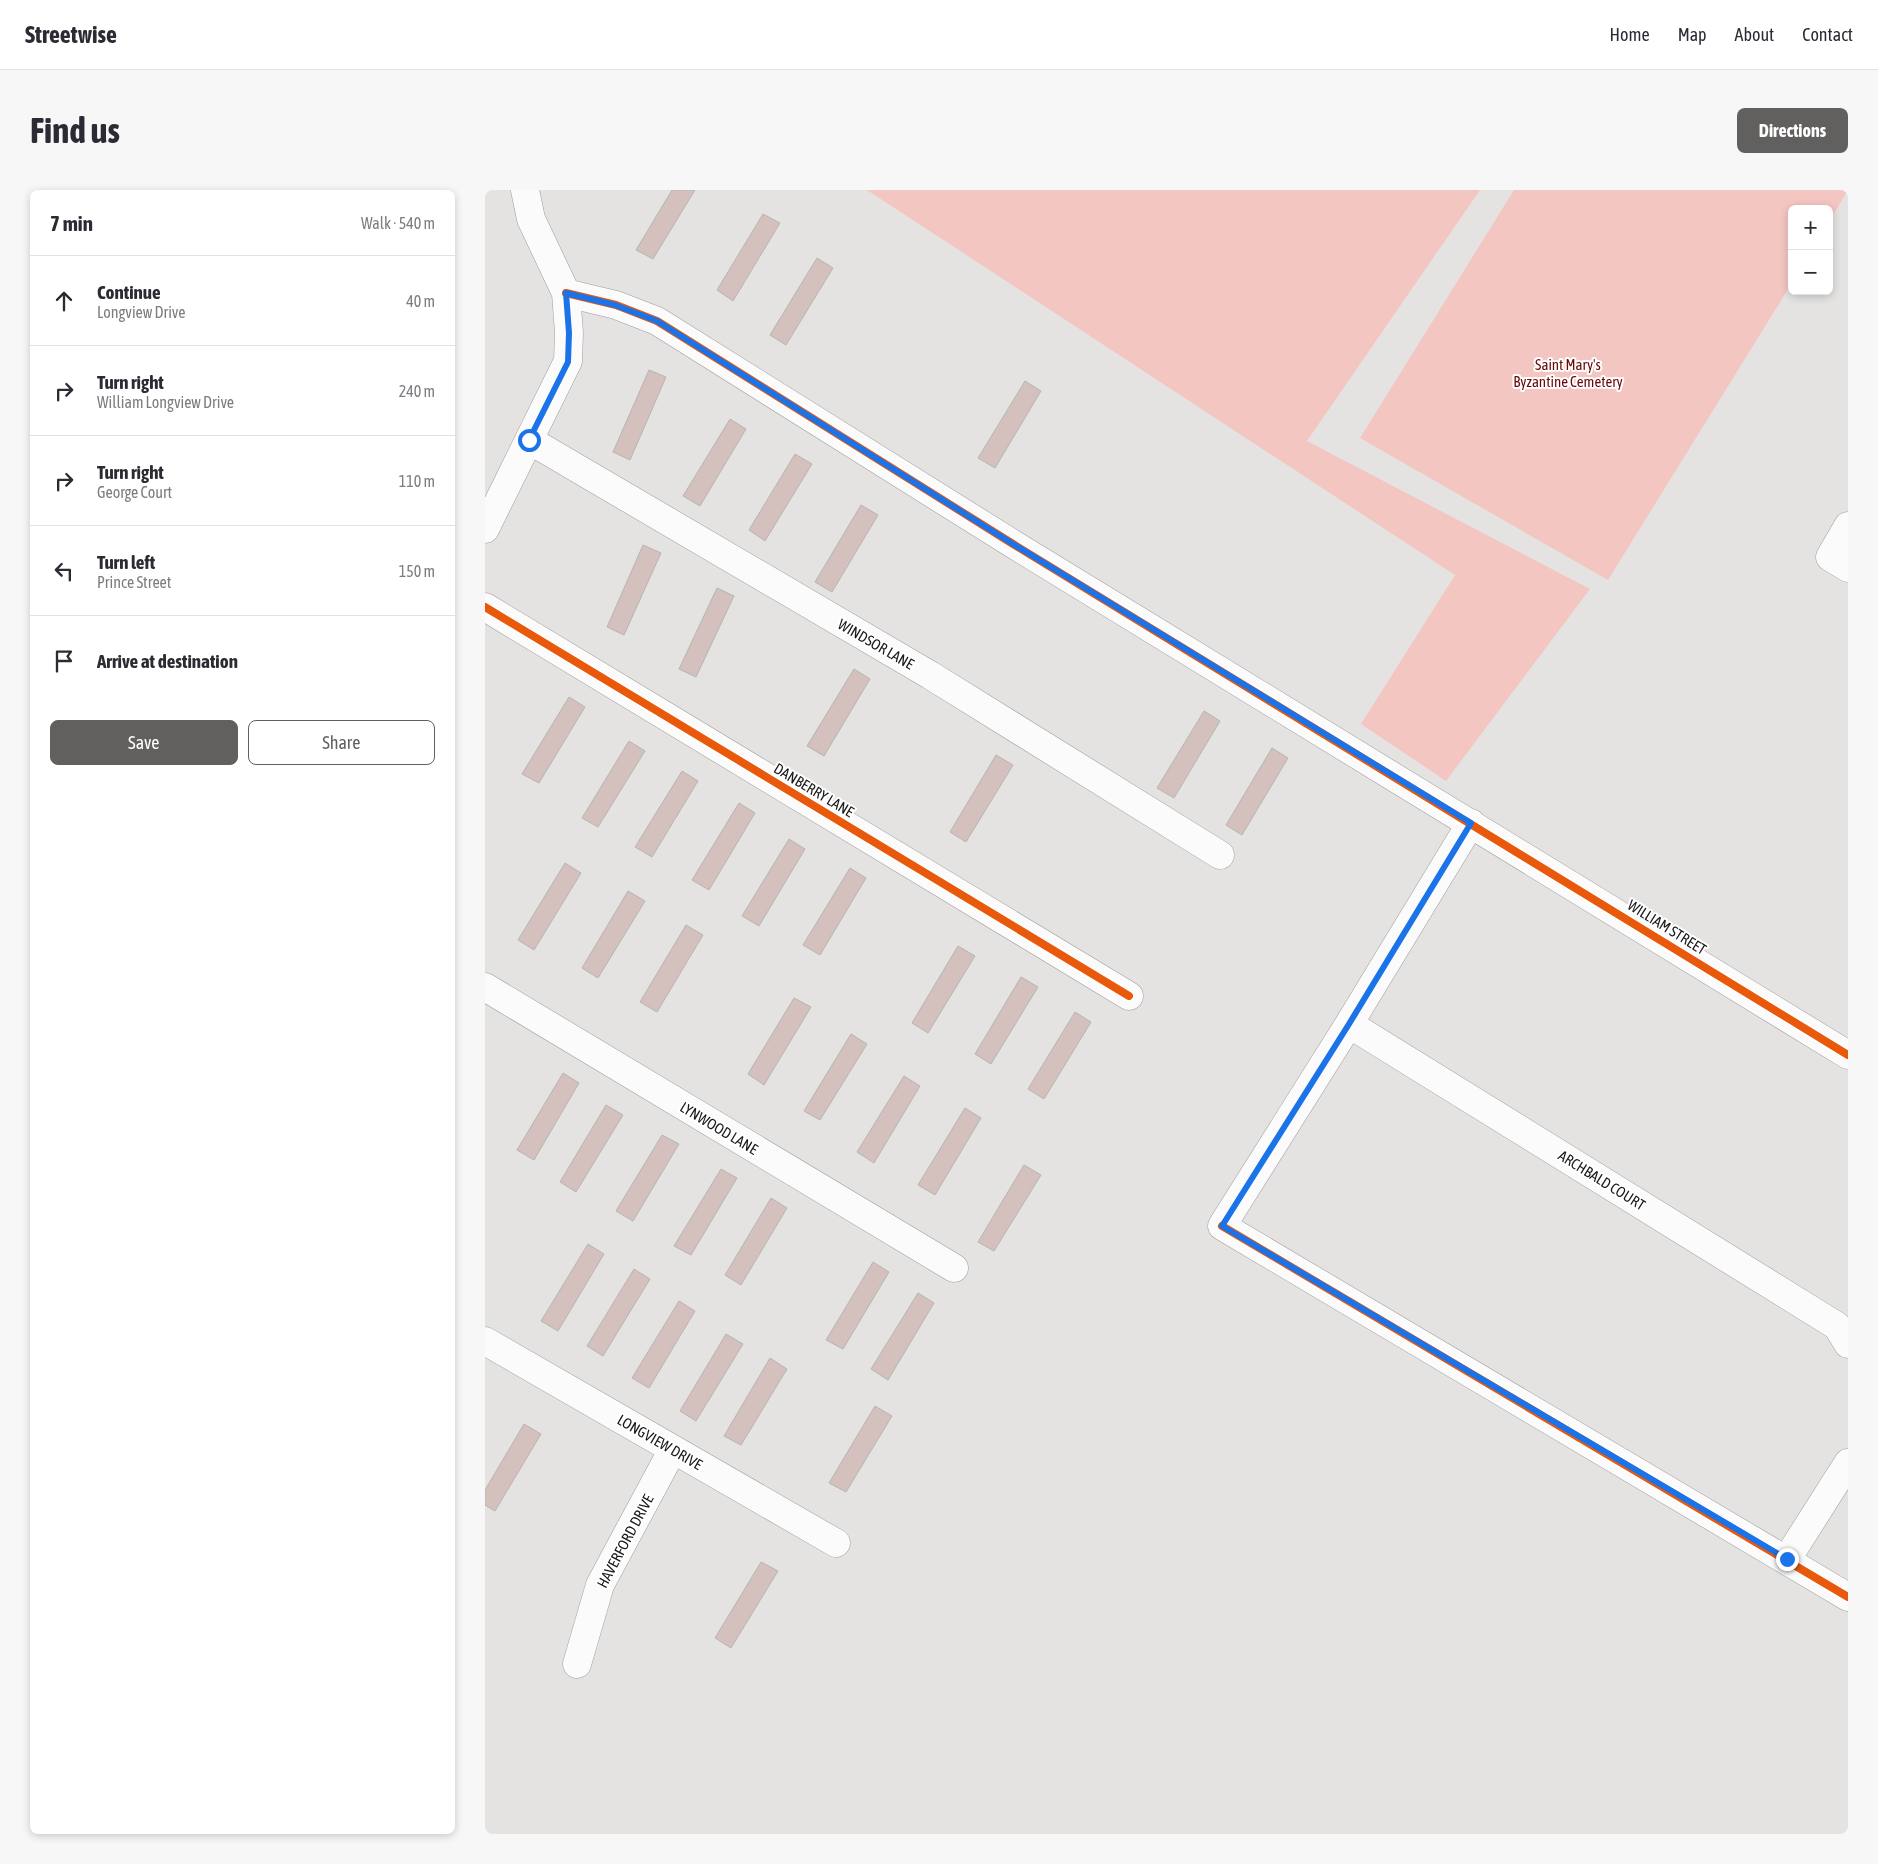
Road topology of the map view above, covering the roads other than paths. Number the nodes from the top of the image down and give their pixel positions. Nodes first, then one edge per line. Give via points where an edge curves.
1 (525, 190) edge
2 (566, 293) junction
3 (529, 440) junction
4 (1848, 526) edge
5 (485, 529) edge
6 (1848, 568) edge
7 (485, 607) edge
8 (1471, 823) junction
9 (1220, 854) dead end
10 (485, 987) edge
11 (1129, 996) dead end
12 (1349, 1024) junction
13 (1848, 1055) edge
14 (954, 1268) dead end
15 (485, 1340) edge
16 (1848, 1344) edge
17 (673, 1450) junction
18 (1848, 1463) edge
19 (836, 1543) dead end
20 (1787, 1559) junction
21 (1848, 1596) edge
22 (577, 1664) dead end

1 - 2 street via 531,219
2 - 3 street via 568,362
2 - 8 street, WILLIAM STREET via 615,305 657,321 1030,554
3 - 5 street
3 - 9 street, WINDSOR LANE via 930,675
4 - 6 street via 1830,557
7 - 11 street, DANBERRY LANE
8 - 12 street
8 - 13 street, WILLIAM STREET
10 - 14 street, LYNWOOD LANE
12 - 16 street, ARCHBALD COURT via 1837,1326
12 - 20 street via 1222,1226
15 - 17 street, LONGVIEW DRIVE
17 - 19 street, LONGVIEW DRIVE
17 - 22 street, HAVERFORD DRIVE via 600,1585
18 - 20 street
20 - 21 street

